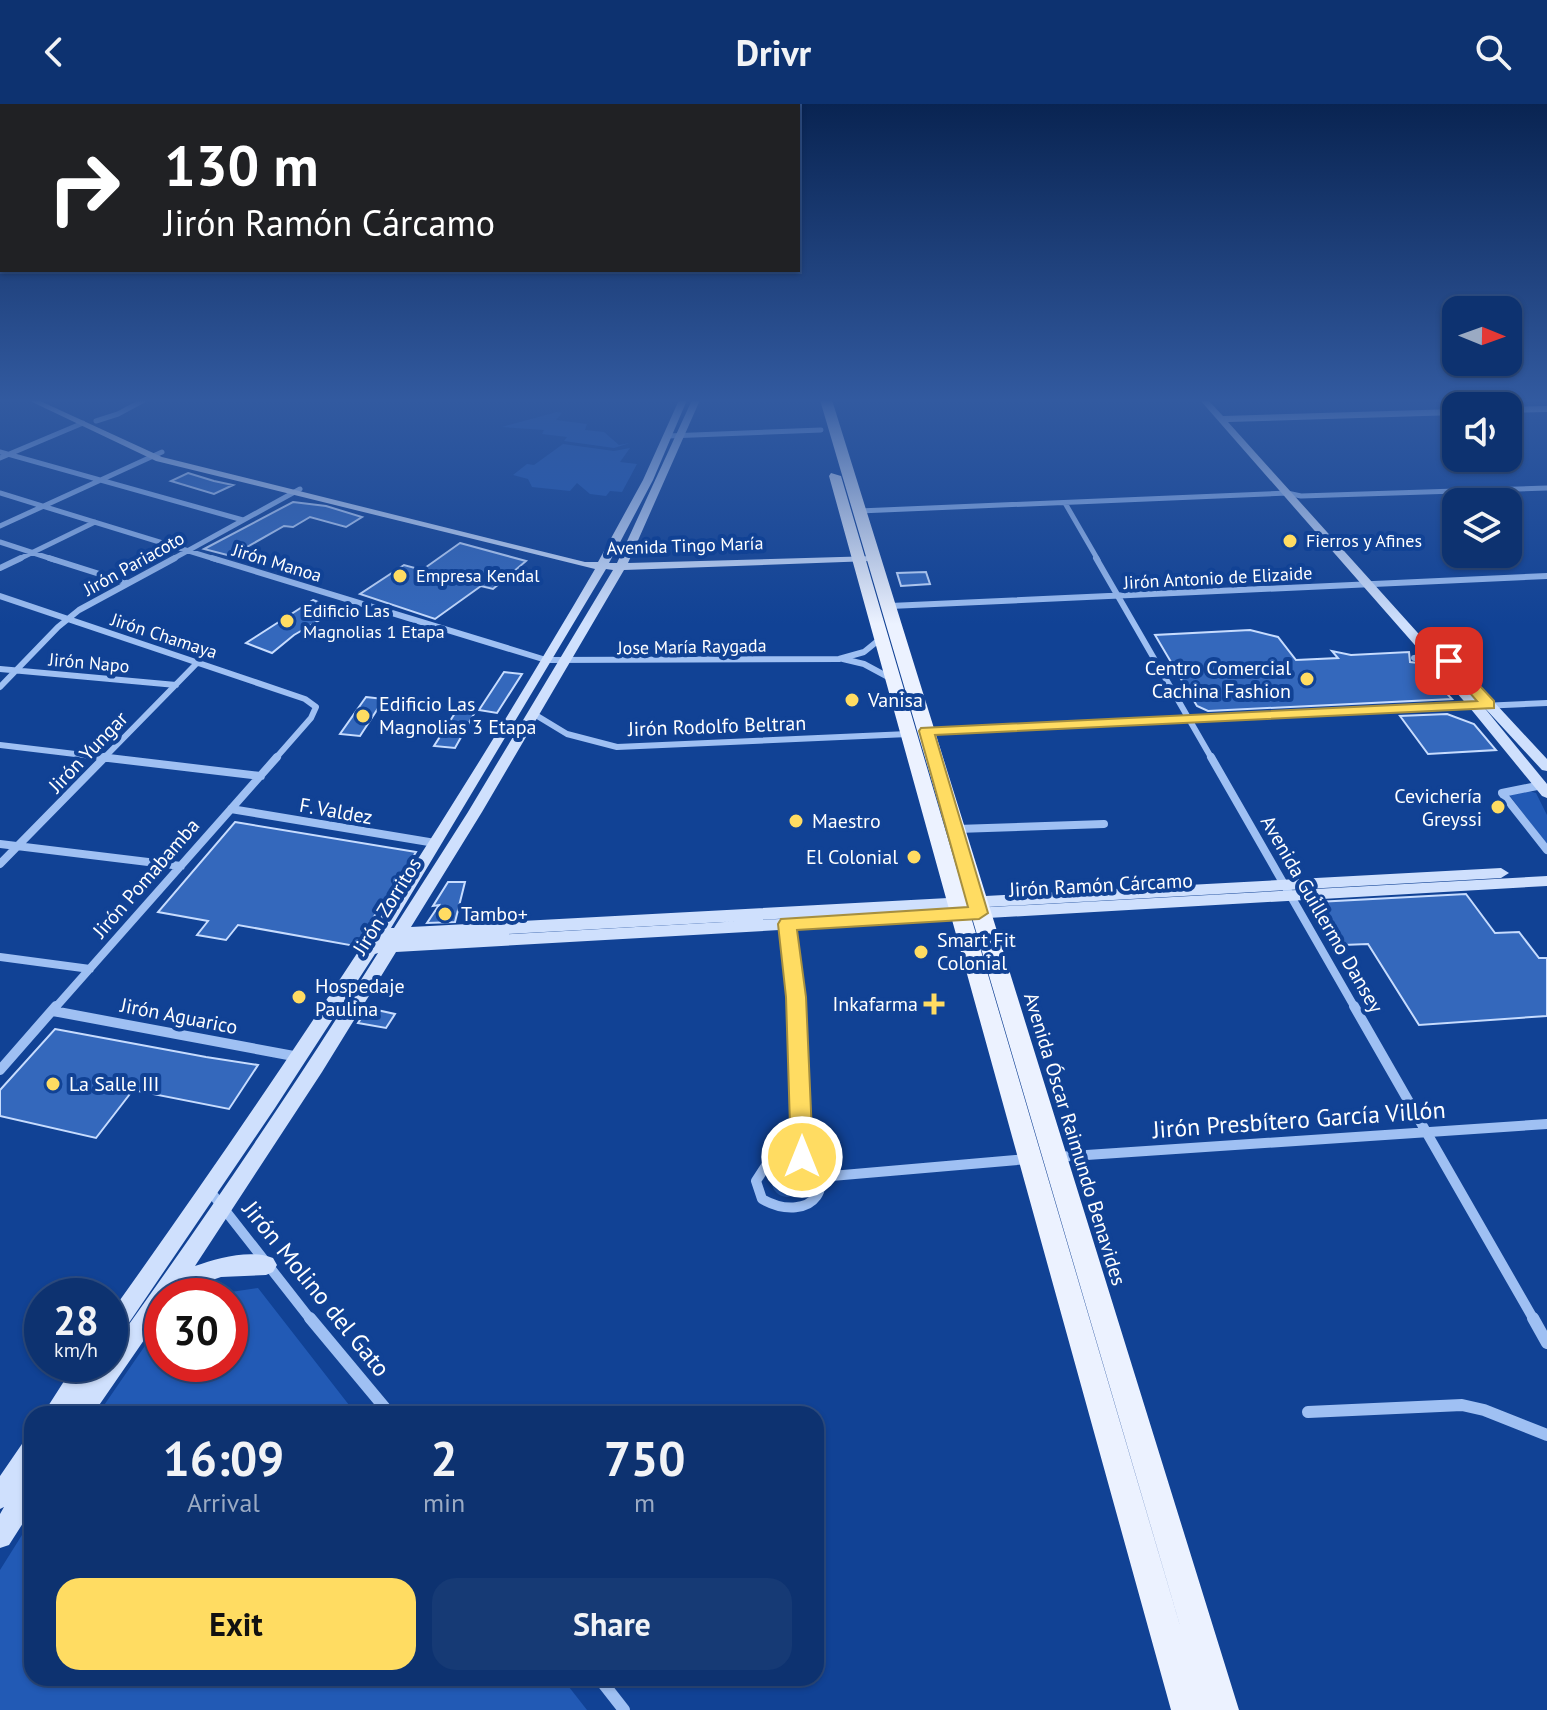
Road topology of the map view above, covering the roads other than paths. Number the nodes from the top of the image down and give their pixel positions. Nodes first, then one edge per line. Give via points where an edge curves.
1 (82, 475) edge
2 (110, 475) edge
3 (234, 475) edge
4 (648, 475) edge
5 (664, 475) edge
6 (835, 475) edge
7 (850, 475) edge
8 (1272, 475) edge
9 (1281, 475) edge
10 (99, 480) junction
11 (1547, 488) edge
12 (296, 492) junction
13 (0, 493) edge
14 (1287, 493) junction
15 (1301, 496) junction
16 (1065, 503) junction
17 (43, 507) junction
18 (861, 511) junction
19 (846, 512) junction
20 (244, 520) junction
21 (96, 522) junction
22 (0, 526) edge
23 (0, 542) edge
24 (189, 550) junction
25 (32, 553) junction
26 (866, 553) junction
27 (604, 563) junction
28 (622, 564) junction
29 (0, 568) edge
30 (1547, 576) edge
31 (128, 583) junction
32 (1374, 584) junction
33 (0, 596) edge
34 (1121, 597) junction
35 (890, 606) junction
36 (67, 619) junction
37 (881, 637) junction
38 (1431, 656) junction
39 (1414, 658) dead end
40 (839, 659) junction
41 (546, 660) junction
42 (198, 662) junction
43 (565, 662) junction
44 (0, 669) edge
45 (16, 670) junction
46 (894, 681) junction
47 (176, 685) junction
48 (0, 687) edge
49 (1547, 703) edge
50 (1475, 705) junction
51 (1489, 705) junction
52 (316, 707) joint
53 (534, 714) junction
54 (1189, 719) junction
55 (926, 731) junction
56 (908, 734) junction
57 (0, 745) edge
58 (106, 756) junction
59 (1547, 767) edge
60 (261, 776) junction
61 (1545, 789) edge
62 (231, 809) junction
63 (1104, 824) dead end
64 (955, 829) junction
65 (435, 843) junction
66 (0, 844) edge
67 (18, 846) junction
68 (1547, 850) edge
69 (0, 864) edge
70 (181, 866) junction
71 (1547, 871) edge
72 (1547, 881) edge
73 (1288, 891) junction
74 (967, 908) junction
75 (787, 924) junction
76 (546, 931) junction
77 (385, 940) junction
78 (0, 957) edge
79 (90, 969) junction
80 (53, 1011) junction
81 (299, 1057) junction
82 (0, 1070) edge
83 (1547, 1124) edge
84 (1425, 1132) junction
85 (802, 1157) junction
86 (1041, 1158) junction
87 (820, 1177) junction
88 (210, 1191) junction
89 (223, 1209) junction
90 (266, 1265) junction
91 (173, 1278) edge
92 (190, 1278) edge
93 (128, 1307) edge
94 (144, 1319) edge
95 (1547, 1343) edge
96 (76, 1382) edge
97 (60, 1406) edge
98 (84, 1406) edge
99 (383, 1406) edge
100 (1308, 1412) dead end
101 (1547, 1435) edge
102 (24, 1461) edge
103 (0, 1497) edge
104 (24, 1499) edge
105 (0, 1536) edge
106 (605, 1686) edge
107 (624, 1710) edge
108 (1188, 1710) edge
109 (1222, 1710) edge

1 - 10 street
2 - 10 street
3 - 12 main road, Avenida Tingo María
4 - 27 main road, Jirón Zorritos
5 - 28 main road, Jirón Zorritos
6 - 19 main road, Avenida Óscar Raimundo Benavides
7 - 18 main road, Avenida Óscar Raimundo Benavides
8 - 14 main road
9 - 15 main road
10 - 17 street
10 - 20 street
11 - 15 street
12 - 20 street, Jirón Pariacoto
12 - 27 main road, Avenida Tingo María via 370,501
13 - 17 street, Jirón Manoa
14 - 15 street
14 - 16 street
14 - 32 main road
15 - 32 main road
16 - 18 street
16 - 34 street, Avenida Guillermo Dansey
17 - 21 street, Jirón Manoa
17 - 22 street
18 - 19 street
18 - 26 main road, Avenida Óscar Raimundo Benavides
19 - 26 main road, Avenida Óscar Raimundo Benavides
20 - 24 street, Jirón Pariacoto
21 - 24 street, Jirón Manoa
21 - 25 street
23 - 25 street
24 - 31 street, Jirón Pariacoto
24 - 41 street, Jirón Manoa
25 - 29 street
25 - 31 street
26 - 28 main road, Avenida Tingo María
26 - 35 main road, Avenida Óscar Raimundo Benavides
26 - 37 main road, Avenida Óscar Raimundo Benavides
27 - 28 main road, Avenida Tingo María
27 - 41 main road, Jirón Zorritos
28 - 43 main road, Jirón Zorritos
30 - 32 street, Jirón Antonio de Elizaide
31 - 36 street, Jirón Pariacoto
32 - 34 street, Jirón Antonio de Elizaide
32 - 38 main road
32 - 51 main road
33 - 36 street, Jirón Chamaya
34 - 35 street, Jirón Antonio de Elizaide
34 - 54 street, Avenida Guillermo Dansey
35 - 55 main road, Avenida Óscar Raimundo Benavides
36 - 42 street, Jirón Chamaya
36 - 45 street, Jirón Pariacoto
37 - 40 street, Jose María Raygada via 864,652
37 - 46 main road, Avenida Óscar Raimundo Benavides
38 - 39 street
38 - 50 main road
40 - 43 street, Jose María Raygada
40 - 46 street, Jose María Raygada via 875,669
41 - 43 street, Jose María Raygada
41 - 65 main road, Jirón Zorritos
42 - 47 street, Jirón Yungar
42 - 52 street, Jirón Chamaya
43 - 53 main road, Jirón Zorritos
44 - 45 street, Jirón Napo
45 - 47 street, Jirón Napo
45 - 48 street, Jirón Pariacoto
46 - 56 main road, Avenida Óscar Raimundo Benavides
47 - 58 street, Jirón Yungar
49 - 51 street
50 - 51 street
50 - 54 street
50 - 61 main road
51 - 59 main road
52 - 60 street, Jirón Pomabamba
53 - 56 street, Jirón Rodolfo Beltran via 567,734 617,747
53 - 77 main road, Jirón Zorritos
54 - 55 street
54 - 73 street, Avenida Guillermo Dansey
55 - 64 main road, Avenida Óscar Raimundo Benavides
56 - 74 main road, Avenida Óscar Raimundo Benavides
57 - 58 street
58 - 60 street
58 - 67 street, Jirón Yungar
60 - 62 street, Jirón Pomabamba
61 - 68 street via 1502,793
62 - 65 street, F. Valdez
62 - 70 street, Jirón Pomabamba
63 - 64 street
64 - 74 main road, Avenida Óscar Raimundo Benavides
65 - 77 main road, Jirón Zorritos
66 - 67 street
67 - 69 street, Jirón Yungar
67 - 70 street
70 - 79 street, Jirón Pomabamba
71 - 73 main road, Jirón Ramón Cárcamo
72 - 73 main road, Jirón Ramón Cárcamo
73 - 74 main road, Jirón Ramón Cárcamo
73 - 84 street, Avenida Guillermo Dansey
74 - 75 main road, Jirón Ramón Cárcamo
74 - 76 main road, Jirón Ramón Cárcamo
74 - 86 main road, Avenida Óscar Raimundo Benavides
75 - 76 main road, Jirón Ramón Cárcamo
75 - 85 street via 796,997
76 - 77 main road, Jirón Ramón Cárcamo
77 - 81 main road, Jirón Zorritos
77 - 89 main road, Jirón Zorritos
78 - 79 street
79 - 80 street, Jirón Pomabamba
80 - 81 street, Jirón Aguarico
80 - 82 street, Jirón Pomabamba
81 - 88 main road, Jirón Zorritos
83 - 84 street, Jirón Presbítero García Villón
84 - 86 street, Jirón Presbítero García Villón
84 - 95 street, Avenida Guillermo Dansey
85 - 87 street
85 - 87 street via 781,1155 764,1164 756,1181 762,1199 780,1209 801,1209 817,1196
86 - 87 street, Jirón Presbítero García Villón
86 - 108 main road, Avenida Óscar Raimundo Benavides
86 - 109 main road, Avenida Óscar Raimundo Benavides
88 - 89 street, Jirón Molino del Gato
88 - 93 main road, Jirón Zorritos
89 - 90 street, Jirón Molino del Gato
89 - 91 main road, Jirón Zorritos
90 - 92 main road via 221,1267
90 - 99 street, Jirón Molino del Gato
94 - 98 main road, Jirón Zorritos
96 - 97 main road
100 - 101 street via 1462,1405
102 - 103 main road
104 - 105 main road
106 - 107 street

